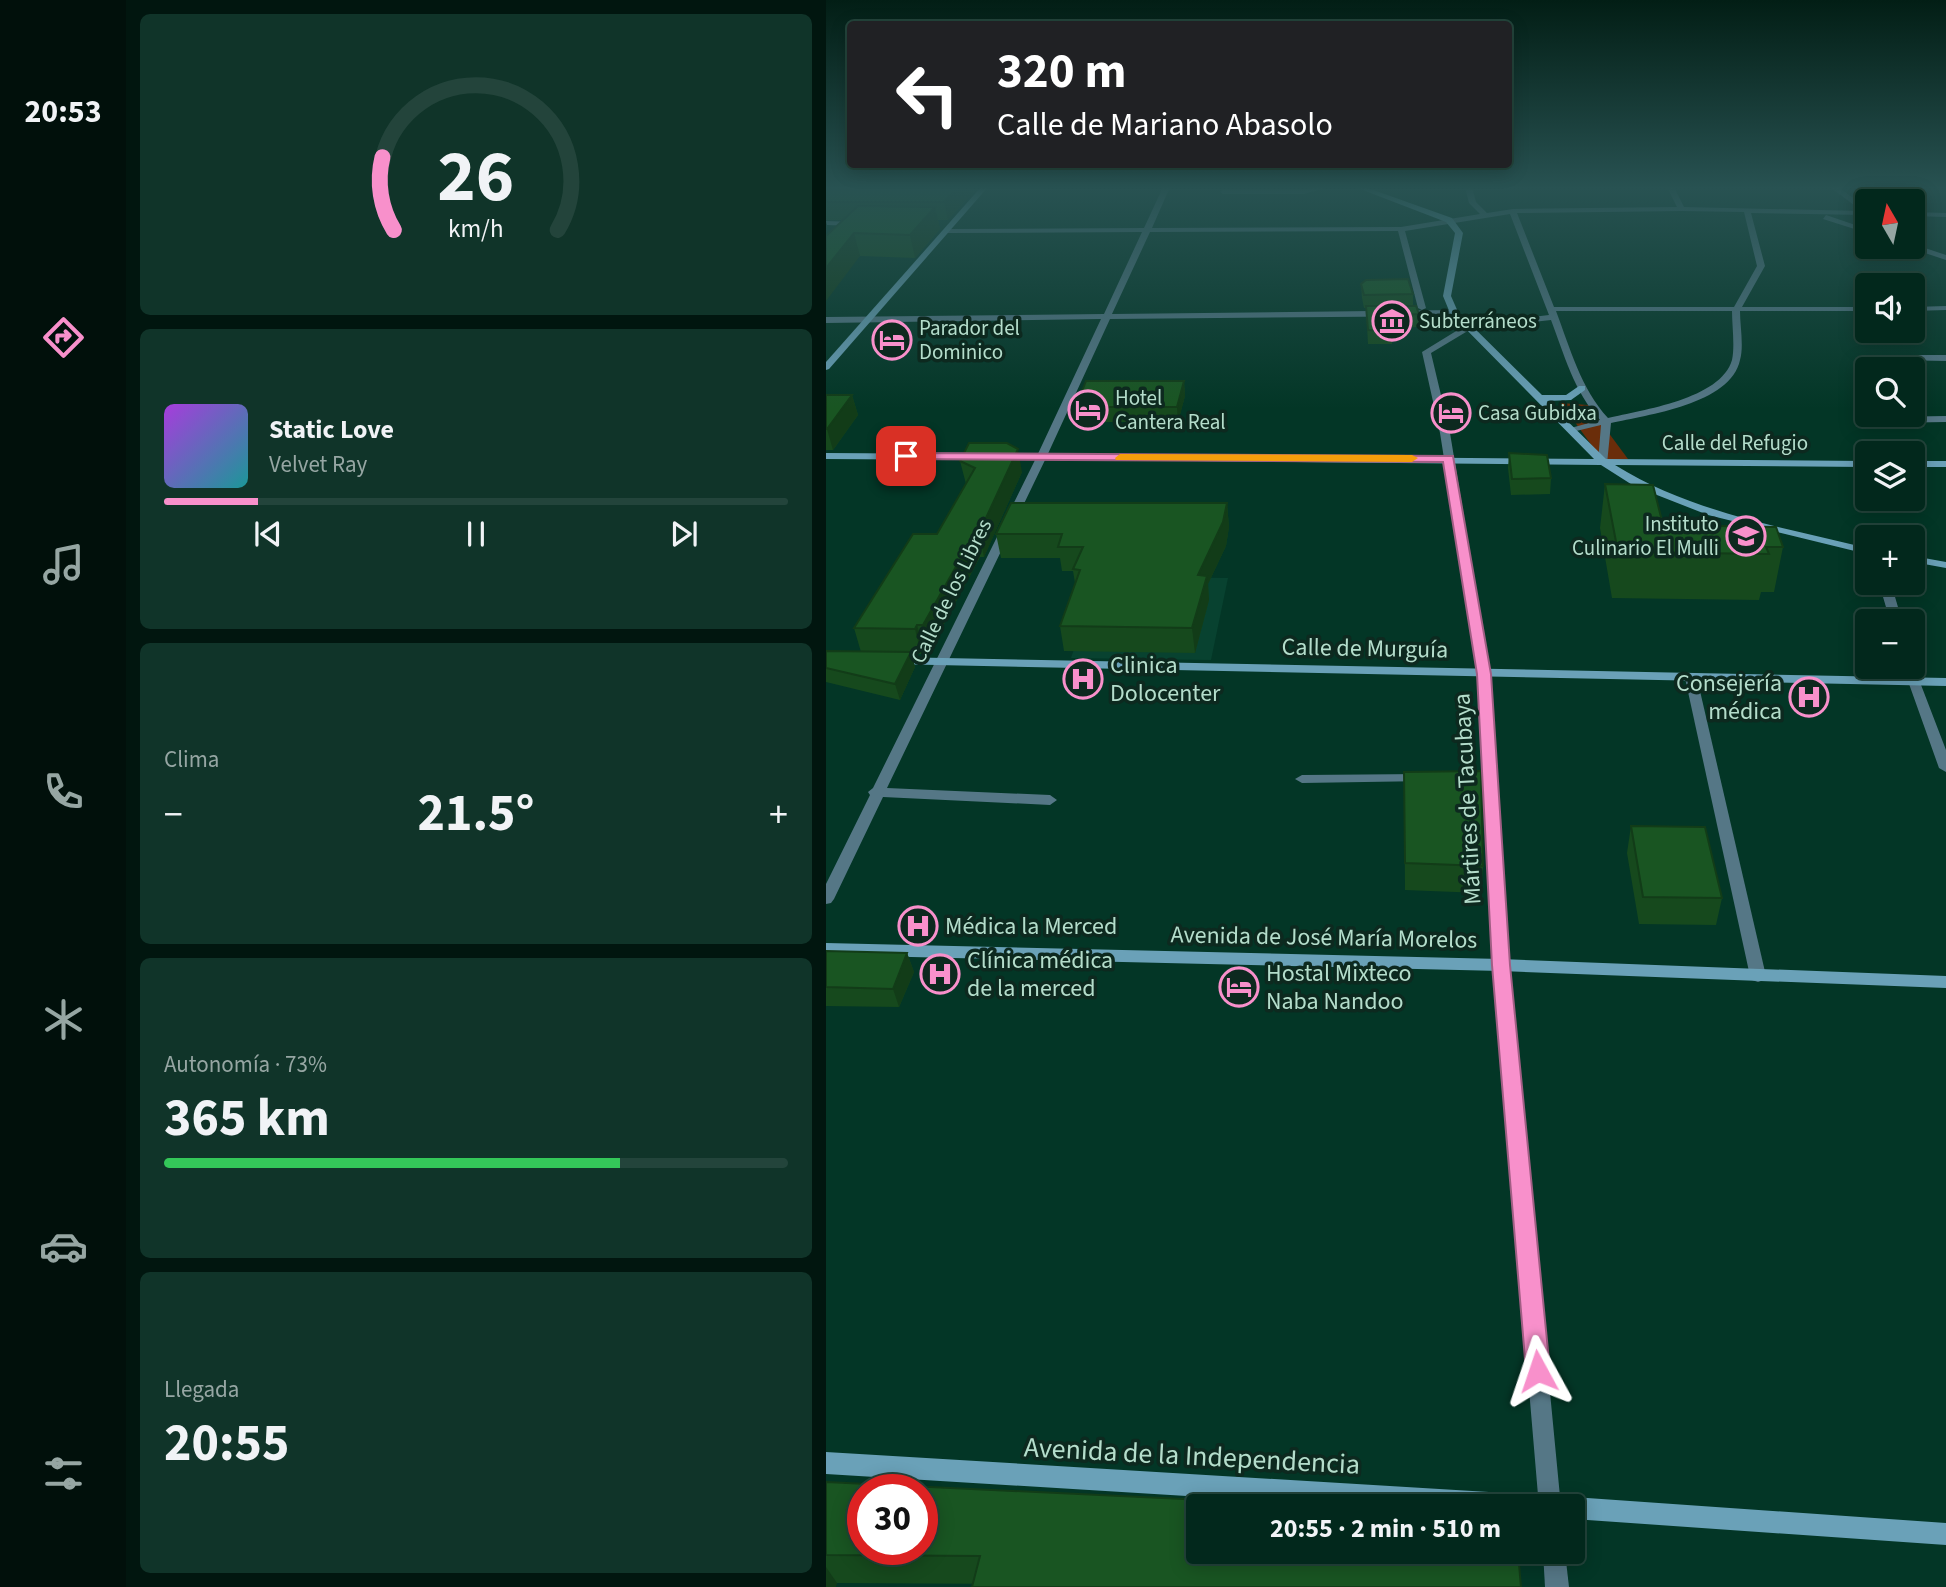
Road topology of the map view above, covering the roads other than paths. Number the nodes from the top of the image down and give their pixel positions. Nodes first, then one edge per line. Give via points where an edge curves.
1 (920, 261) edge
2 (1131, 261) edge
3 (1410, 261) edge
4 (1454, 261) edge
5 (1531, 261) edge
6 (1760, 261) edge
7 (1422, 308) dead end
8 (1855, 309) edge
9 (1925, 309) edge
10 (1946, 309) edge
11 (1736, 310) junction
12 (1454, 313) junction
13 (1550, 313) junction
14 (1105, 317) junction
15 (826, 320) edge
16 (868, 320) junction
17 (1469, 327) junction
18 (1925, 358) edge
19 (1946, 358) edge
20 (826, 368) edge
21 (1582, 388) junction
22 (1542, 398) junction
23 (1925, 419) edge
24 (1946, 419) edge
25 (1606, 421) junction
26 (1572, 429) junction
27 (826, 456) edge
28 (1041, 458) junction
29 (1448, 458) junction
30 (1603, 462) junction
31 (1855, 464) edge
32 (1925, 464) edge
33 (1946, 464) edge
34 (1855, 548) edge
35 (1925, 561) edge
36 (1946, 565) edge
37 (876, 660) edge
38 (939, 662) junction
39 (1484, 674) junction
40 (1691, 678) junction
41 (1913, 681) junction
42 (1946, 682) edge
43 (1946, 768) edge
44 (1438, 778) edge
45 (1302, 779) dead end
46 (875, 792) junction
47 (1050, 800) dead end
48 (826, 899) edge
49 (826, 949) edge
50 (1501, 965) junction
51 (1758, 976) junction
52 (1946, 982) edge
53 (826, 1463) edge
54 (1338, 1494) edge
55 (1551, 1494) edge
56 (1585, 1509) edge
57 (1946, 1534) edge
58 (1555, 1564) edge
59 (1557, 1587) edge

1 - 16 main road
2 - 14 street, Calle de los Libres
3 - 7 street
4 - 12 main road via 1447,296
5 - 13 street
6 - 11 street
8 - 11 street
9 - 10 street
11 - 13 street
11 - 25 street via 1736,361 1723,382 1682,404
12 - 14 street
12 - 17 main road
13 - 17 street
13 - 21 street
14 - 16 street
14 - 28 street, Calle de los Libres
15 - 16 street
16 - 20 main road
17 - 22 main road
17 - 29 street, Mártires de Tacubaya via 1426,352
18 - 19 street
21 - 22 main road via 1568,398
21 - 25 street
22 - 26 main road
23 - 24 street
25 - 26 street
25 - 30 street
26 - 30 main road
27 - 28 main road, Calle del Refugio
28 - 29 main road, Calle del Refugio
28 - 38 street, Calle de los Libres
29 - 30 main road, Calle del Refugio
29 - 39 street, Mártires de Tacubaya
30 - 31 main road, Calle del Refugio
30 - 34 main road via 1638,484 1712,513
32 - 33 main road
35 - 36 main road
37 - 38 main road, Calle de Murguía
38 - 39 main road, Calle de Murguía
38 - 46 street, Calle de los Libres
39 - 40 main road, Calle de Murguía
39 - 50 street, Mártires de Tacubaya via 1484,778
40 - 41 main road, Calle de Murguía
40 - 51 street
41 - 42 main road, Calle de Murguía
41 - 43 street
44 - 45 street
46 - 47 street
46 - 48 street, Calle de los Libres
49 - 50 main road, Avenida de José María Morelos
50 - 51 main road, Avenida de José María Morelos
50 - 55 street, Mártires de Tacubaya
51 - 52 main road, Avenida de José María Morelos
53 - 54 main road, Avenida de la Independencia
56 - 57 main road
58 - 59 street

